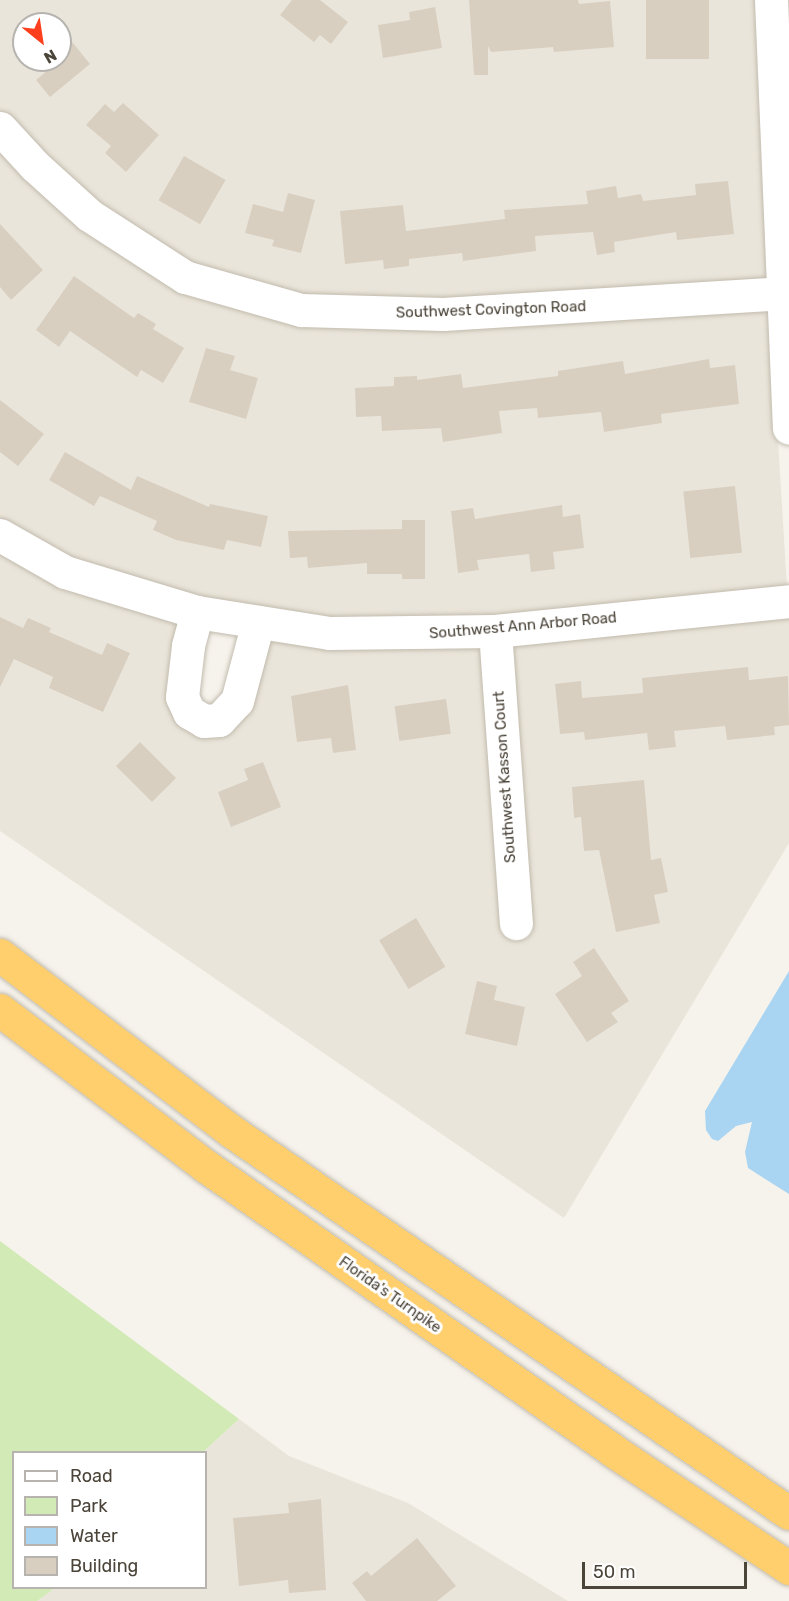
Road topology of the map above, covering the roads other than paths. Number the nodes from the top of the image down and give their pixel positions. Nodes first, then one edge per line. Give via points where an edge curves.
1 (771, 0) edge
2 (0, 128) edge
3 (785, 294) edge
4 (789, 428) edge
5 (0, 535) edge
6 (789, 601) edge
7 (197, 612) junction
8 (258, 622) junction
9 (495, 631) junction
10 (516, 923) dead end
11 (0, 956) edge
12 (0, 1010) edge
13 (789, 1513) edge
14 (789, 1568) edge

1 - 3 street
2 - 3 street, Southwest Covington Road via 89,215 185,277 301,310 443,314
3 - 4 street
5 - 7 street, Southwest Ann Arbor Road via 65,572
6 - 9 street, Southwest Ann Arbor Road
7 - 8 street, Southwest Ann Arbor Road
7 - 8 street via 182,697 189,712 204,721 219,720 237,701
8 - 9 street, Southwest Ann Arbor Road via 329,633
9 - 10 street, Southwest Kasson Court
11 - 13 highway via 231,1131
12 - 14 highway, Florida's Turnpike via 207,1167 612,1450

